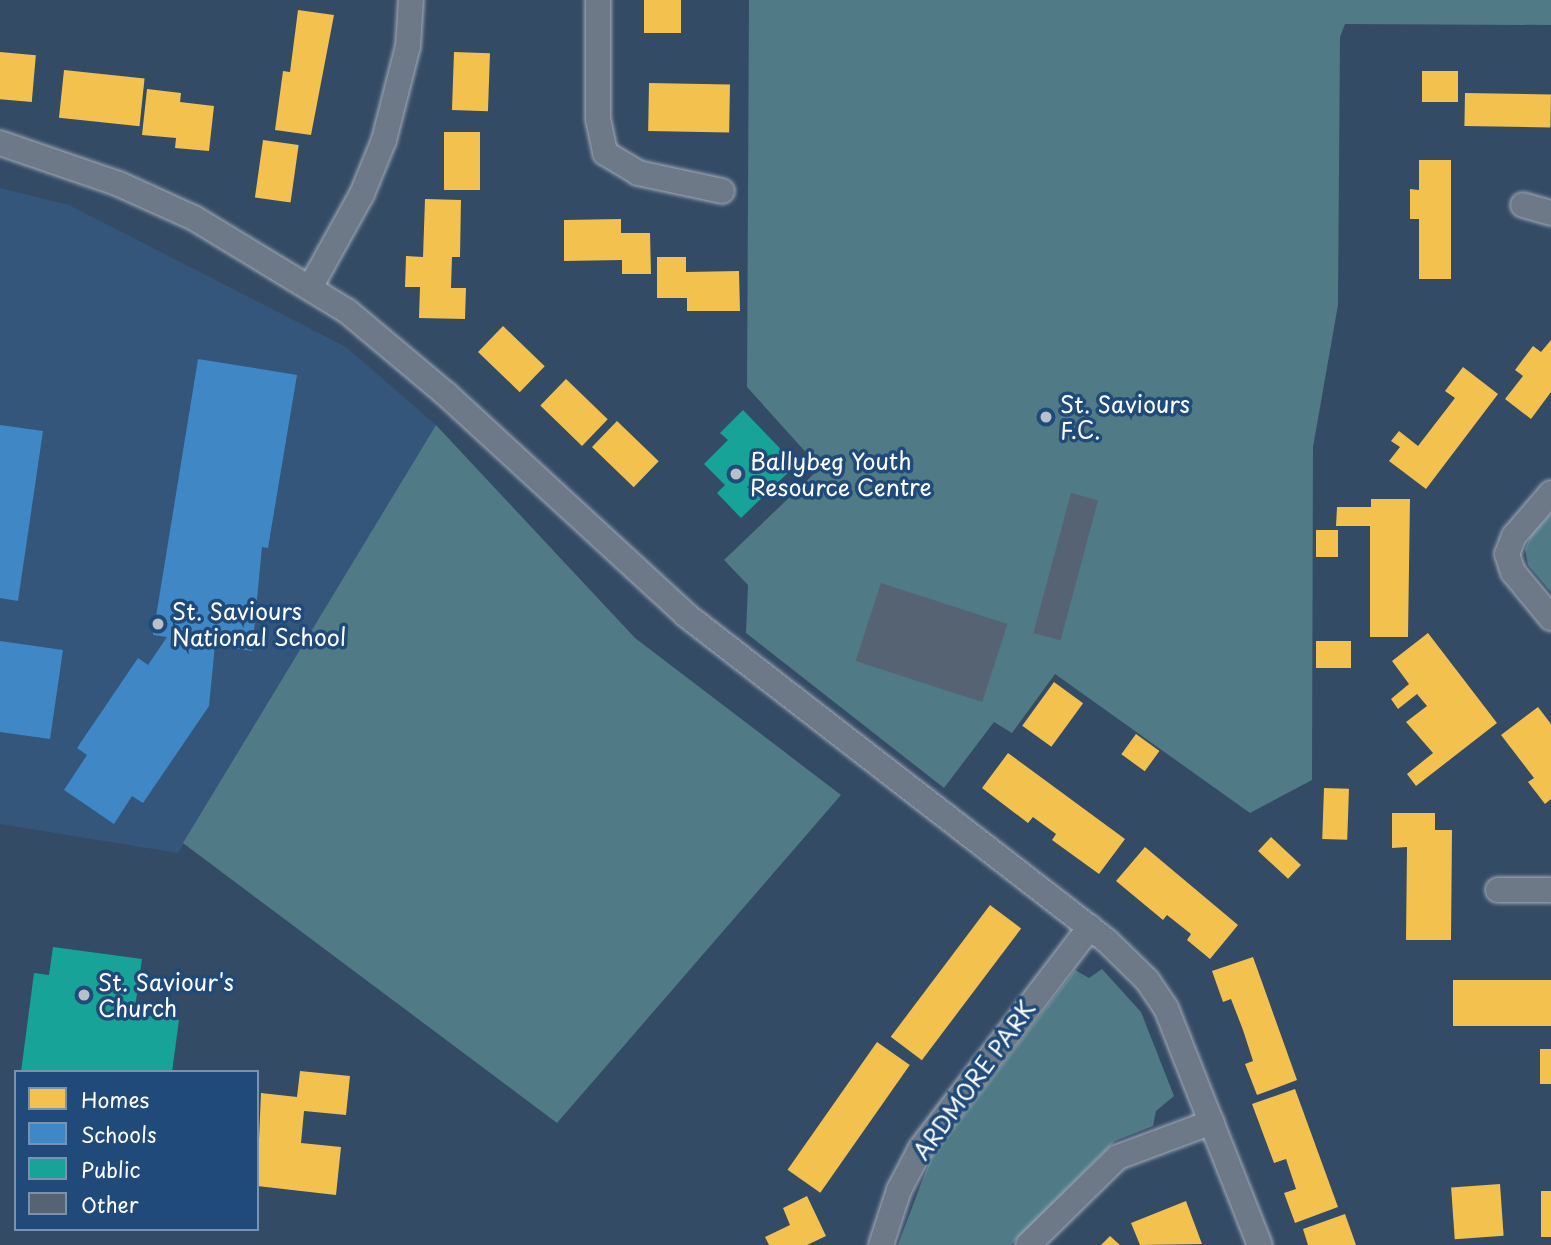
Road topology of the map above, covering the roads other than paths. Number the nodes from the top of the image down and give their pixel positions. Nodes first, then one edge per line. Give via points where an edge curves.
1 (411, 0) edge
2 (598, 0) edge
3 (0, 143) edge
4 (722, 191) dead end
5 (1523, 205) dead end
6 (1551, 213) edge
7 (311, 286) junction
8 (1551, 493) edge
9 (1551, 618) edge
10 (1497, 890) dead end
11 (1551, 890) edge
12 (1090, 927) junction
13 (1212, 1122) junction
14 (881, 1245) edge
15 (1028, 1245) edge
16 (1260, 1245) edge

1 - 7 street via 408,46 384,140 353,212
2 - 4 street via 598,119 605,153 638,173
3 - 7 street via 173,208
5 - 6 street
7 - 12 street via 416,367 678,608
8 - 9 street via 1514,536 1507,554 1513,572
10 - 11 street
12 - 13 street via 1157,992
12 - 14 street, ARDMORE PARK via 920,1148 899,1190
13 - 15 street via 1118,1157
13 - 16 street

